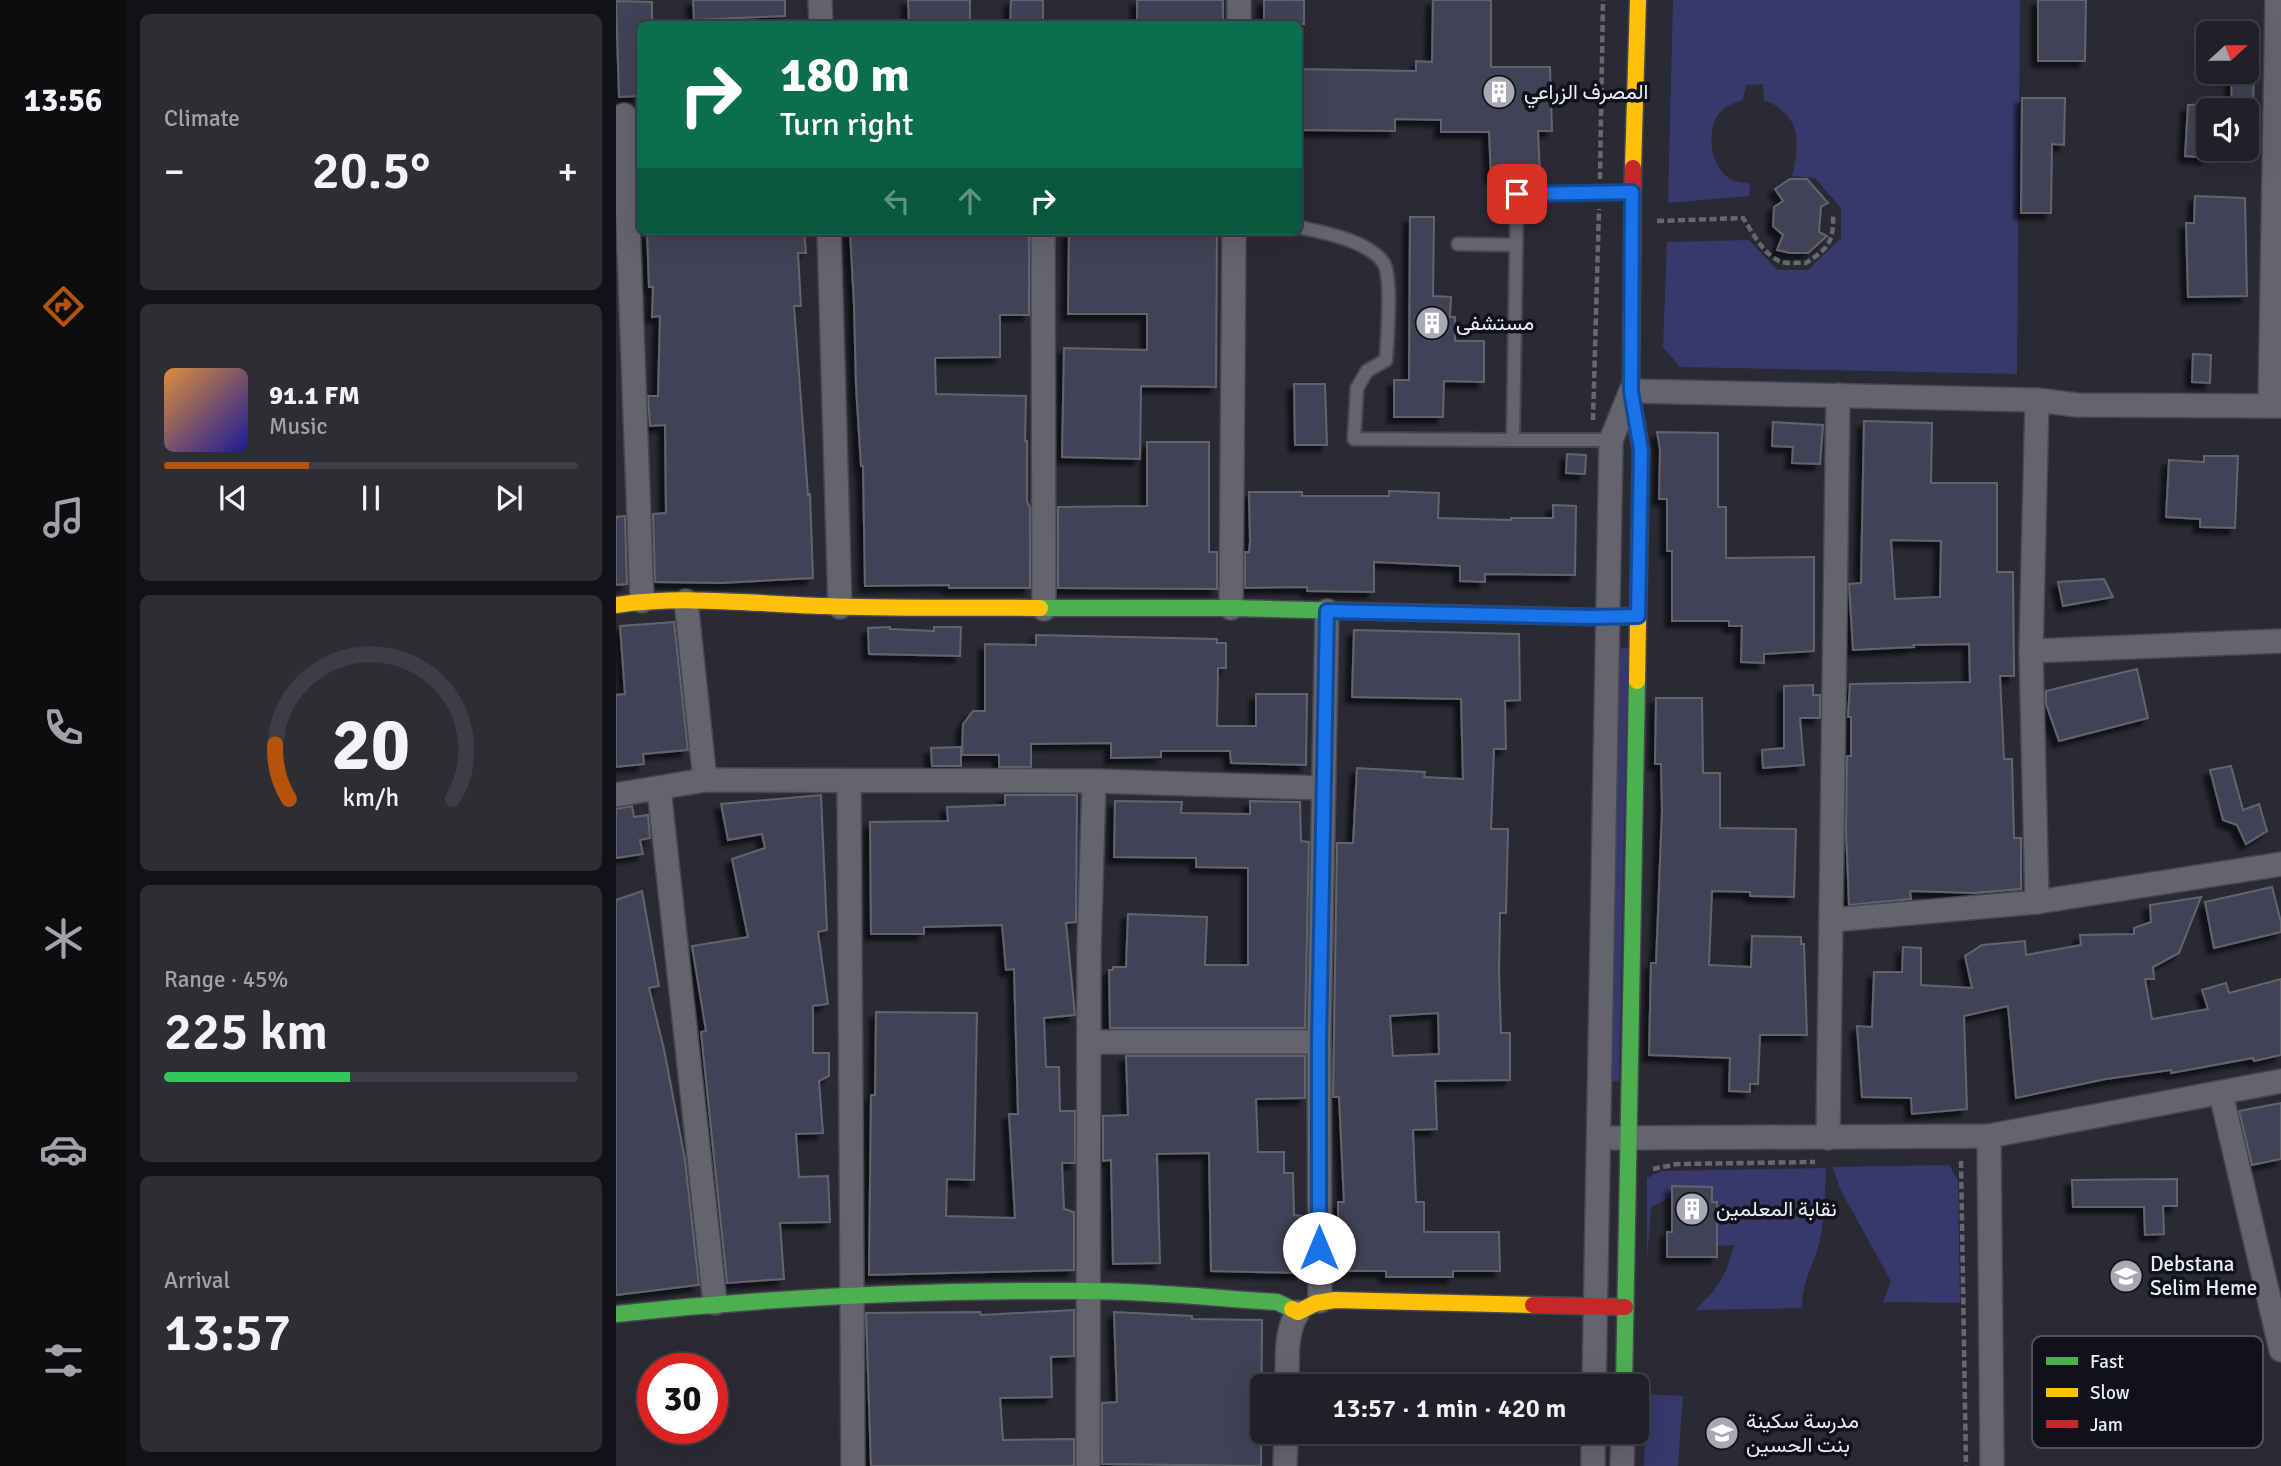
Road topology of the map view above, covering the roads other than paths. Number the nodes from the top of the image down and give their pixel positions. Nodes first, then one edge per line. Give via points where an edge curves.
1 (820, 0) edge
2 (1239, 0) edge
3 (1637, 0) edge
4 (2277, 0) edge
5 (821, 21) edge
6 (1239, 21) edge
7 (627, 115) edge
8 (1632, 192) junction
9 (1302, 229) edge
10 (829, 235) edge
11 (1043, 235) edge
12 (1234, 235) edge
13 (1458, 244) dead end
14 (1516, 245) junction
15 (1631, 391) junction
16 (1838, 395) junction
17 (2037, 400) junction
18 (2276, 406) edge
19 (1513, 440) junction
20 (1602, 440) junction
21 (642, 601) junction
22 (686, 601) junction
23 (616, 605) edge
24 (841, 607) junction
25 (1231, 608) junction
26 (1044, 610) junction
27 (1327, 611) junction
28 (1638, 616) junction
29 (1608, 617) junction
30 (2281, 641) edge
31 (2031, 651) junction
32 (705, 780) junction
33 (849, 781) junction
34 (1094, 781) junction
35 (1323, 788) junction
36 (659, 789) junction
37 (616, 795) edge
38 (2281, 864) edge
39 (2036, 902) junction
40 (1832, 920) junction
41 (1090, 1042) junction
42 (1319, 1042) junction
43 (2281, 1082) edge
44 (2221, 1094) junction
45 (1989, 1136) junction
46 (1600, 1138) junction
47 (1828, 1138) junction
48 (1628, 1139) junction
49 (1089, 1291) junction
50 (2275, 1293) edge
51 (851, 1294) junction
52 (1320, 1301) junction
53 (715, 1303) junction
54 (1595, 1306) junction
55 (1625, 1307) junction
56 (1298, 1312) junction
57 (616, 1314) edge
58 (2281, 1350) edge
59 (1287, 1374) edge
60 (1594, 1374) edge
61 (1624, 1374) edge
62 (1286, 1444) edge
63 (1593, 1444) edge
64 (1623, 1444) edge
65 (853, 1466) edge
66 (1088, 1466) edge
67 (1285, 1466) edge
68 (1593, 1466) edge
69 (1622, 1466) edge
70 (1992, 1466) edge

1 - 5 street
2 - 6 street
3 - 8 street
4 - 18 street
7 - 21 street
8 - 14 lane via 1517,194
8 - 15 street
9 - 19 lane via 1371,250 1385,264 1386,360 1367,371 1357,388 1353,439
10 - 24 street
11 - 26 street
12 - 25 street
13 - 14 lane
14 - 19 lane
15 - 16 street
15 - 20 street
15 - 28 street via 1641,450
16 - 17 street
16 - 40 street
17 - 18 street via 2077,405
17 - 31 street
19 - 20 lane
20 - 29 street
21 - 22 street
21 - 23 street
22 - 24 street
22 - 32 street
24 - 26 street
25 - 26 street
25 - 27 street
27 - 29 street
27 - 35 street
28 - 29 street
28 - 48 street
29 - 46 street
30 - 31 street
31 - 39 street
32 - 33 street
32 - 36 street
33 - 34 street
33 - 51 street
34 - 35 street
34 - 41 street
35 - 42 street
36 - 37 street
36 - 53 street
38 - 39 street
39 - 40 street
40 - 47 street
41 - 42 street
41 - 49 street
42 - 52 street
43 - 44 street
44 - 45 street
44 - 50 street
45 - 47 street
45 - 70 street
46 - 48 street
46 - 54 street
47 - 48 street
48 - 55 street
49 - 51 street
49 - 56 street via 1277,1302
49 - 66 street
50 - 58 street
51 - 53 street
51 - 65 street
52 - 54 street
52 - 56 street
53 - 57 street
54 - 55 street
54 - 60 street
55 - 61 street
56 - 59 street via 1288,1337
62 - 67 street
63 - 68 street
64 - 69 street

